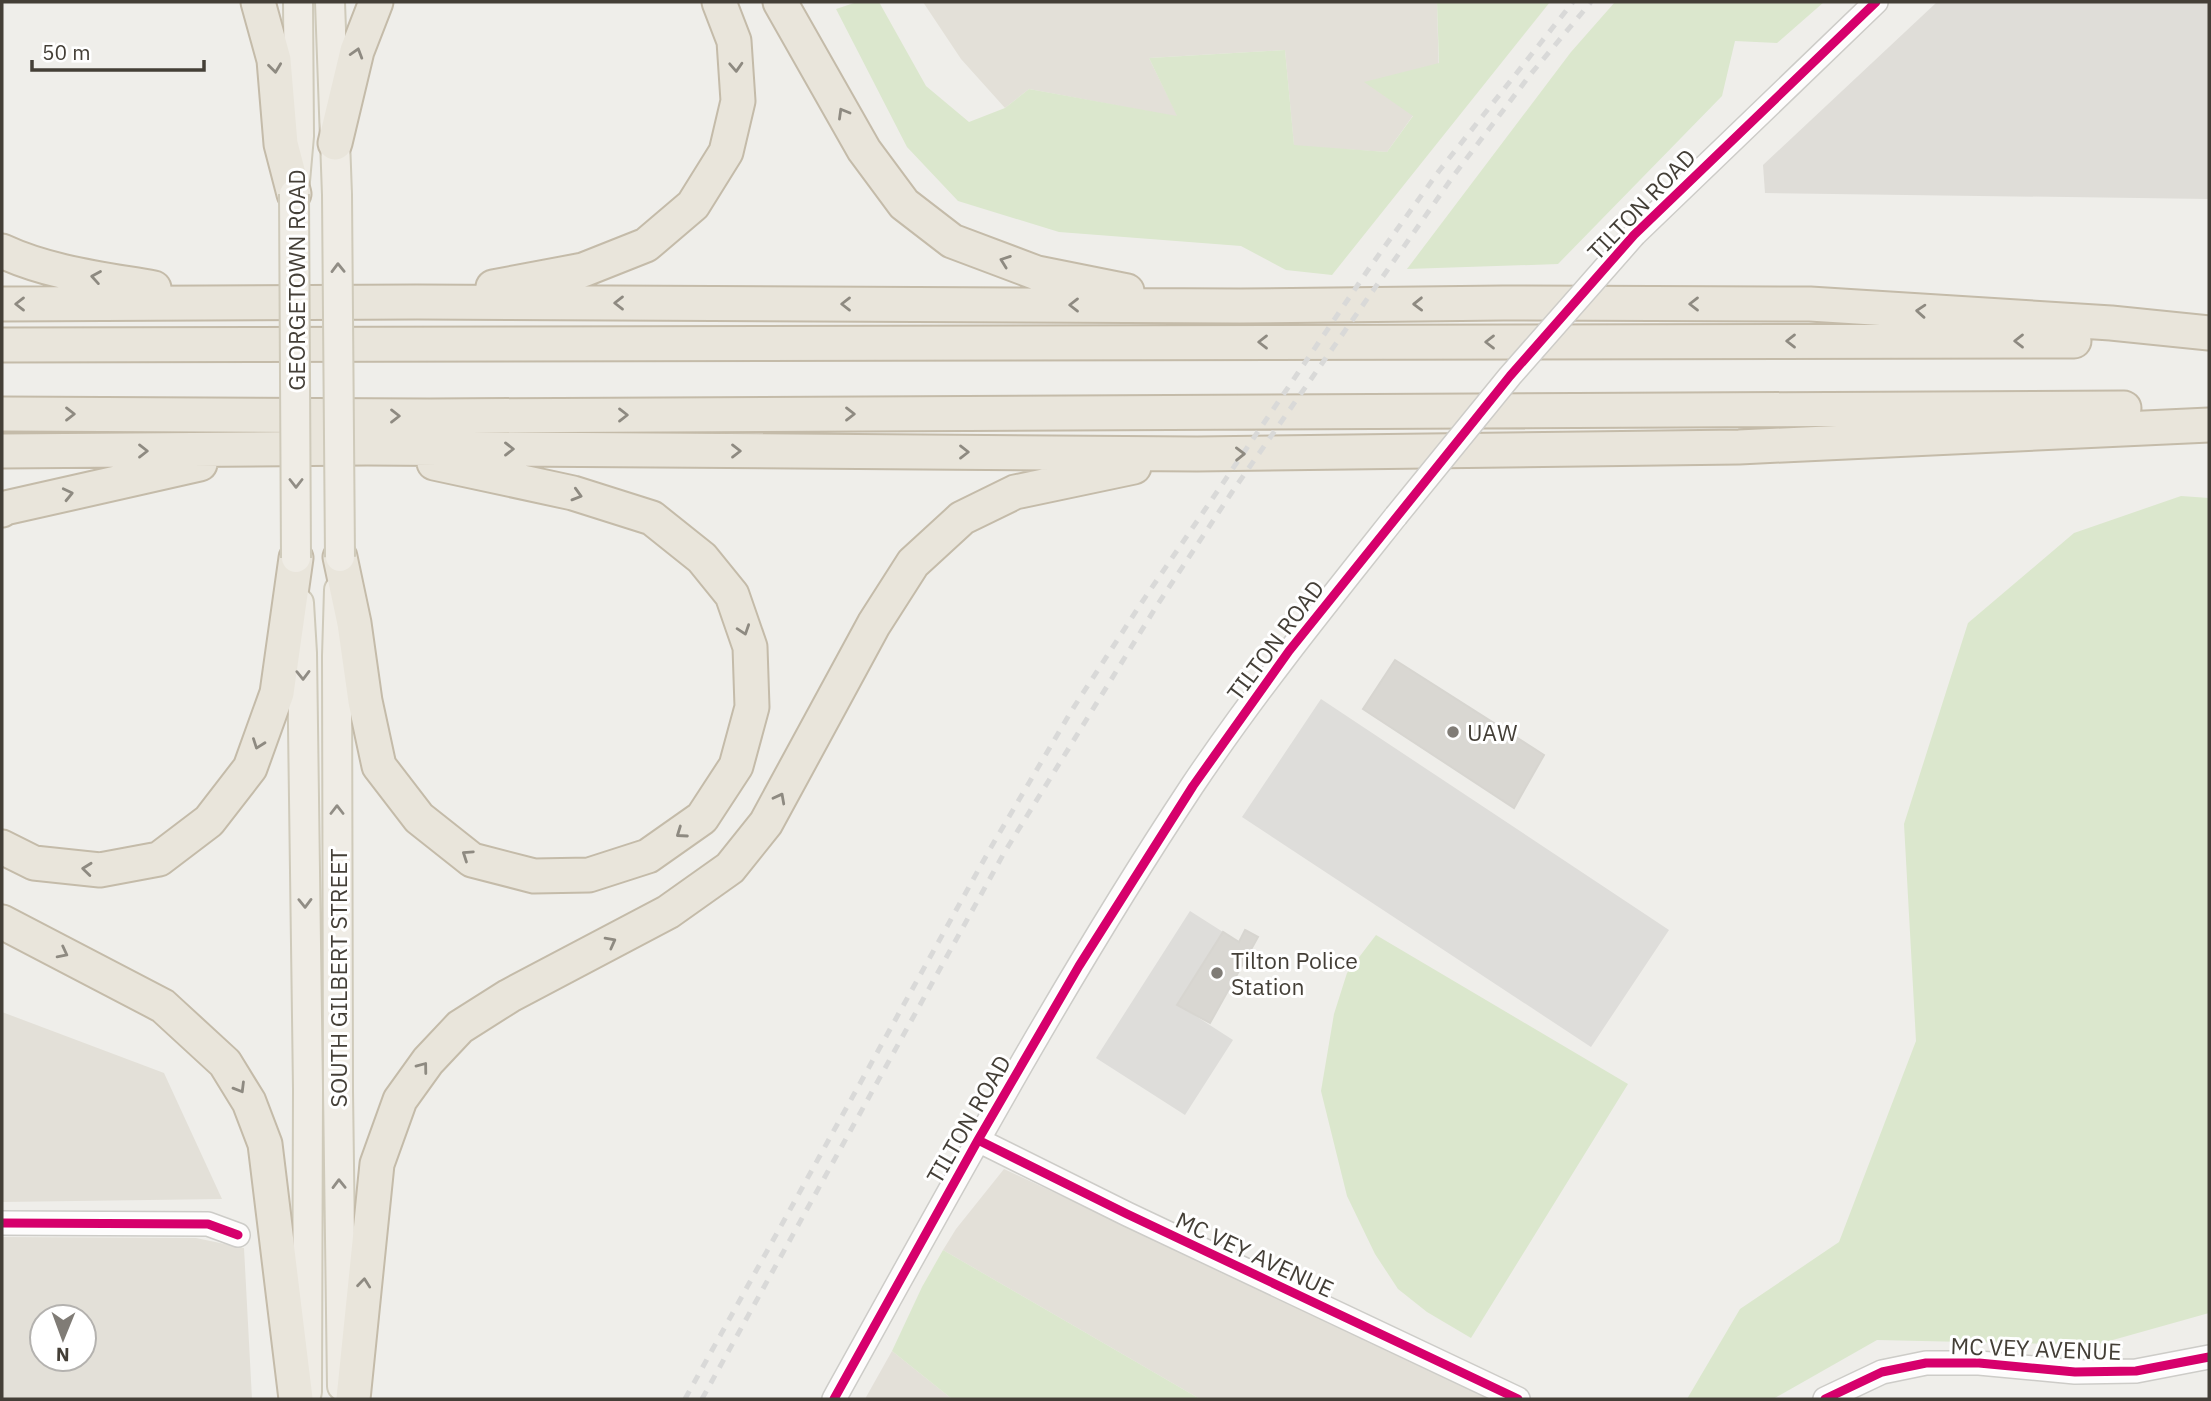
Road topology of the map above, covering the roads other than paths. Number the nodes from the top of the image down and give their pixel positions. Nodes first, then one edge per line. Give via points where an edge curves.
1 (258, 2) edge
2 (298, 2) edge
3 (330, 2) edge
4 (376, 2) edge
5 (719, 2) edge
6 (780, 2) edge
7 (1876, 2) edge
8 (335, 143) junction
9 (294, 194) junction
10 (2, 251) edge
11 (417, 302) junction
12 (236, 303) junction
13 (2, 304) edge
14 (1240, 306) junction
15 (2209, 333) edge
16 (2209, 341) edge
17 (2, 345) edge
18 (2209, 407) edge
19 (2, 414) edge
20 (2209, 425) edge
21 (367, 448) junction
22 (260, 450) junction
23 (2, 451) edge
24 (1197, 454) junction
25 (2, 510) edge
26 (341, 557) junction
27 (296, 558) junction
28 (2, 847) edge
29 (2, 922) edge
30 (978, 1140) junction
31 (2, 1223) edge
32 (238, 1236) dead end
33 (2209, 1357) edge
34 (296, 1399) edge
35 (307, 1399) edge
36 (342, 1399) edge
37 (353, 1399) edge
38 (834, 1399) edge
39 (1518, 1399) edge
40 (1825, 1399) edge

1 -> 9 highway via 274,61 281,144
2 - 9 main road, GEORGETOWN ROAD via 299,136
3 - 8 main road, GEORGETOWN ROAD
8 -> 4 highway via 357,51
5 -> 11 highway via 734,41 738,101 726,152 693,205 646,245 583,270
14 -> 6 highway via 1143,294 1037,273 952,241 904,204 864,150
7 - 30 street, TILTON ROAD, bridge via 1633,235 1510,376 1289,651 1192,786 1079,966
26 -> 8 main road, GEORGETOWN ROAD, bridge
9 -> 27 main road, GEORGETOWN ROAD, bridge
12 -> 10 highway via 68,272
11 - 12 highway
14 -> 11 highway
12 -> 13 highway
15 -> 14 highway via 1810,304
16 -> 17 highway
19 -> 18 highway
24 -> 20 highway via 1739,447
21 - 22 highway
21 -> 24 highway
21 -> 26 highway via 573,494 652,518 702,558 732,595 750,646 752,707 736,766 702,818 648,856 589,875 534,876 472,860 419,818 379,766
23 -> 22 highway
25 -> 22 highway
37 -> 24 highway via 377,1164 400,1100 428,1061 460,1027 668,912 730,868 766,823 874,624 913,563 962,518 1015,492
36 -> 26 main road, SOUTH GILBERT STREET via 337,696
27 -> 28 highway via 277,693 250,768 209,821 159,859 100,870 34,863
27 -> 35 main road, SOUTH GILBERT STREET via 302,653 308,1089
29 -> 34 highway via 163,1006 225,1063 249,1102 265,1144
30 - 38 street, TILTON ROAD
30 - 39 street, MC VEY AVENUE
31 - 32 street via 208,1224
33 - 40 street, MC VEY AVENUE via 2136,1371 1926,1363 1882,1372

